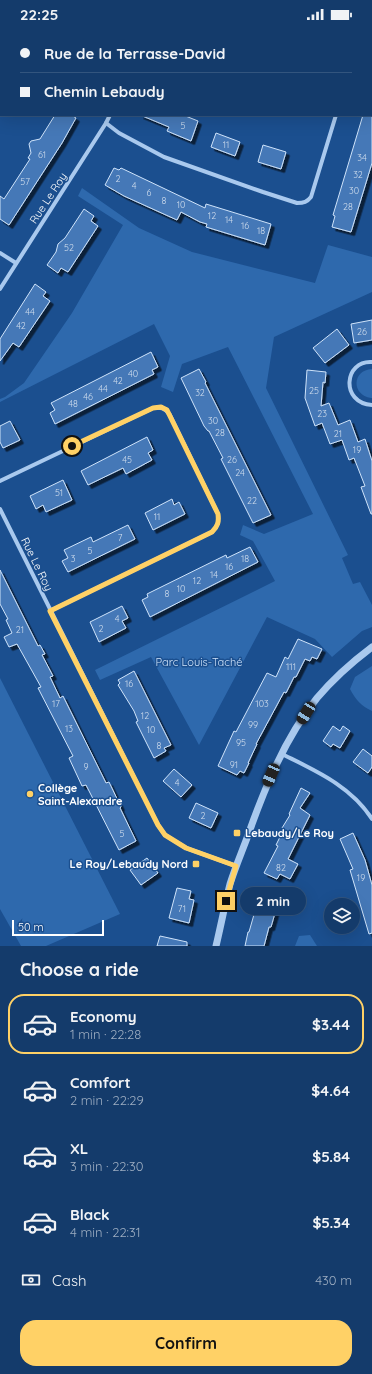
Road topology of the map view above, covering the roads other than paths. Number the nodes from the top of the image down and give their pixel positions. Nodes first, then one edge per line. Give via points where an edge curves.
1 (110, 116) edge
2 (336, 116) edge
3 (106, 123) junction
4 (0, 252) edge
5 (16, 263) junction
6 (0, 289) edge
7 (372, 362) edge
8 (372, 405) edge
9 (0, 481) edge
10 (0, 509) edge
11 (50, 611) junction
12 (372, 647) edge
13 (282, 754) junction
14 (372, 819) edge
15 (236, 866) junction
16 (216, 946) edge

1 - 3 street, Rue Le Roy
2 - 3 street via 311,197 303,203 262,192 164,157 119,133
3 - 5 street, Rue Le Roy
4 - 5 street
5 - 6 street, Rue Le Roy
7 - 8 street via 362,363 356,367 349,386 359,402
9 - 11 street via 153,408 161,407 170,415 218,514 219,521 212,532
10 - 11 street, Rue Le Roy
11 - 15 street, Rue Le Roy via 165,835 186,848
12 - 13 street via 342,671 317,698
13 - 14 street via 335,782 357,800
13 - 15 street via 262,797
15 - 16 street

